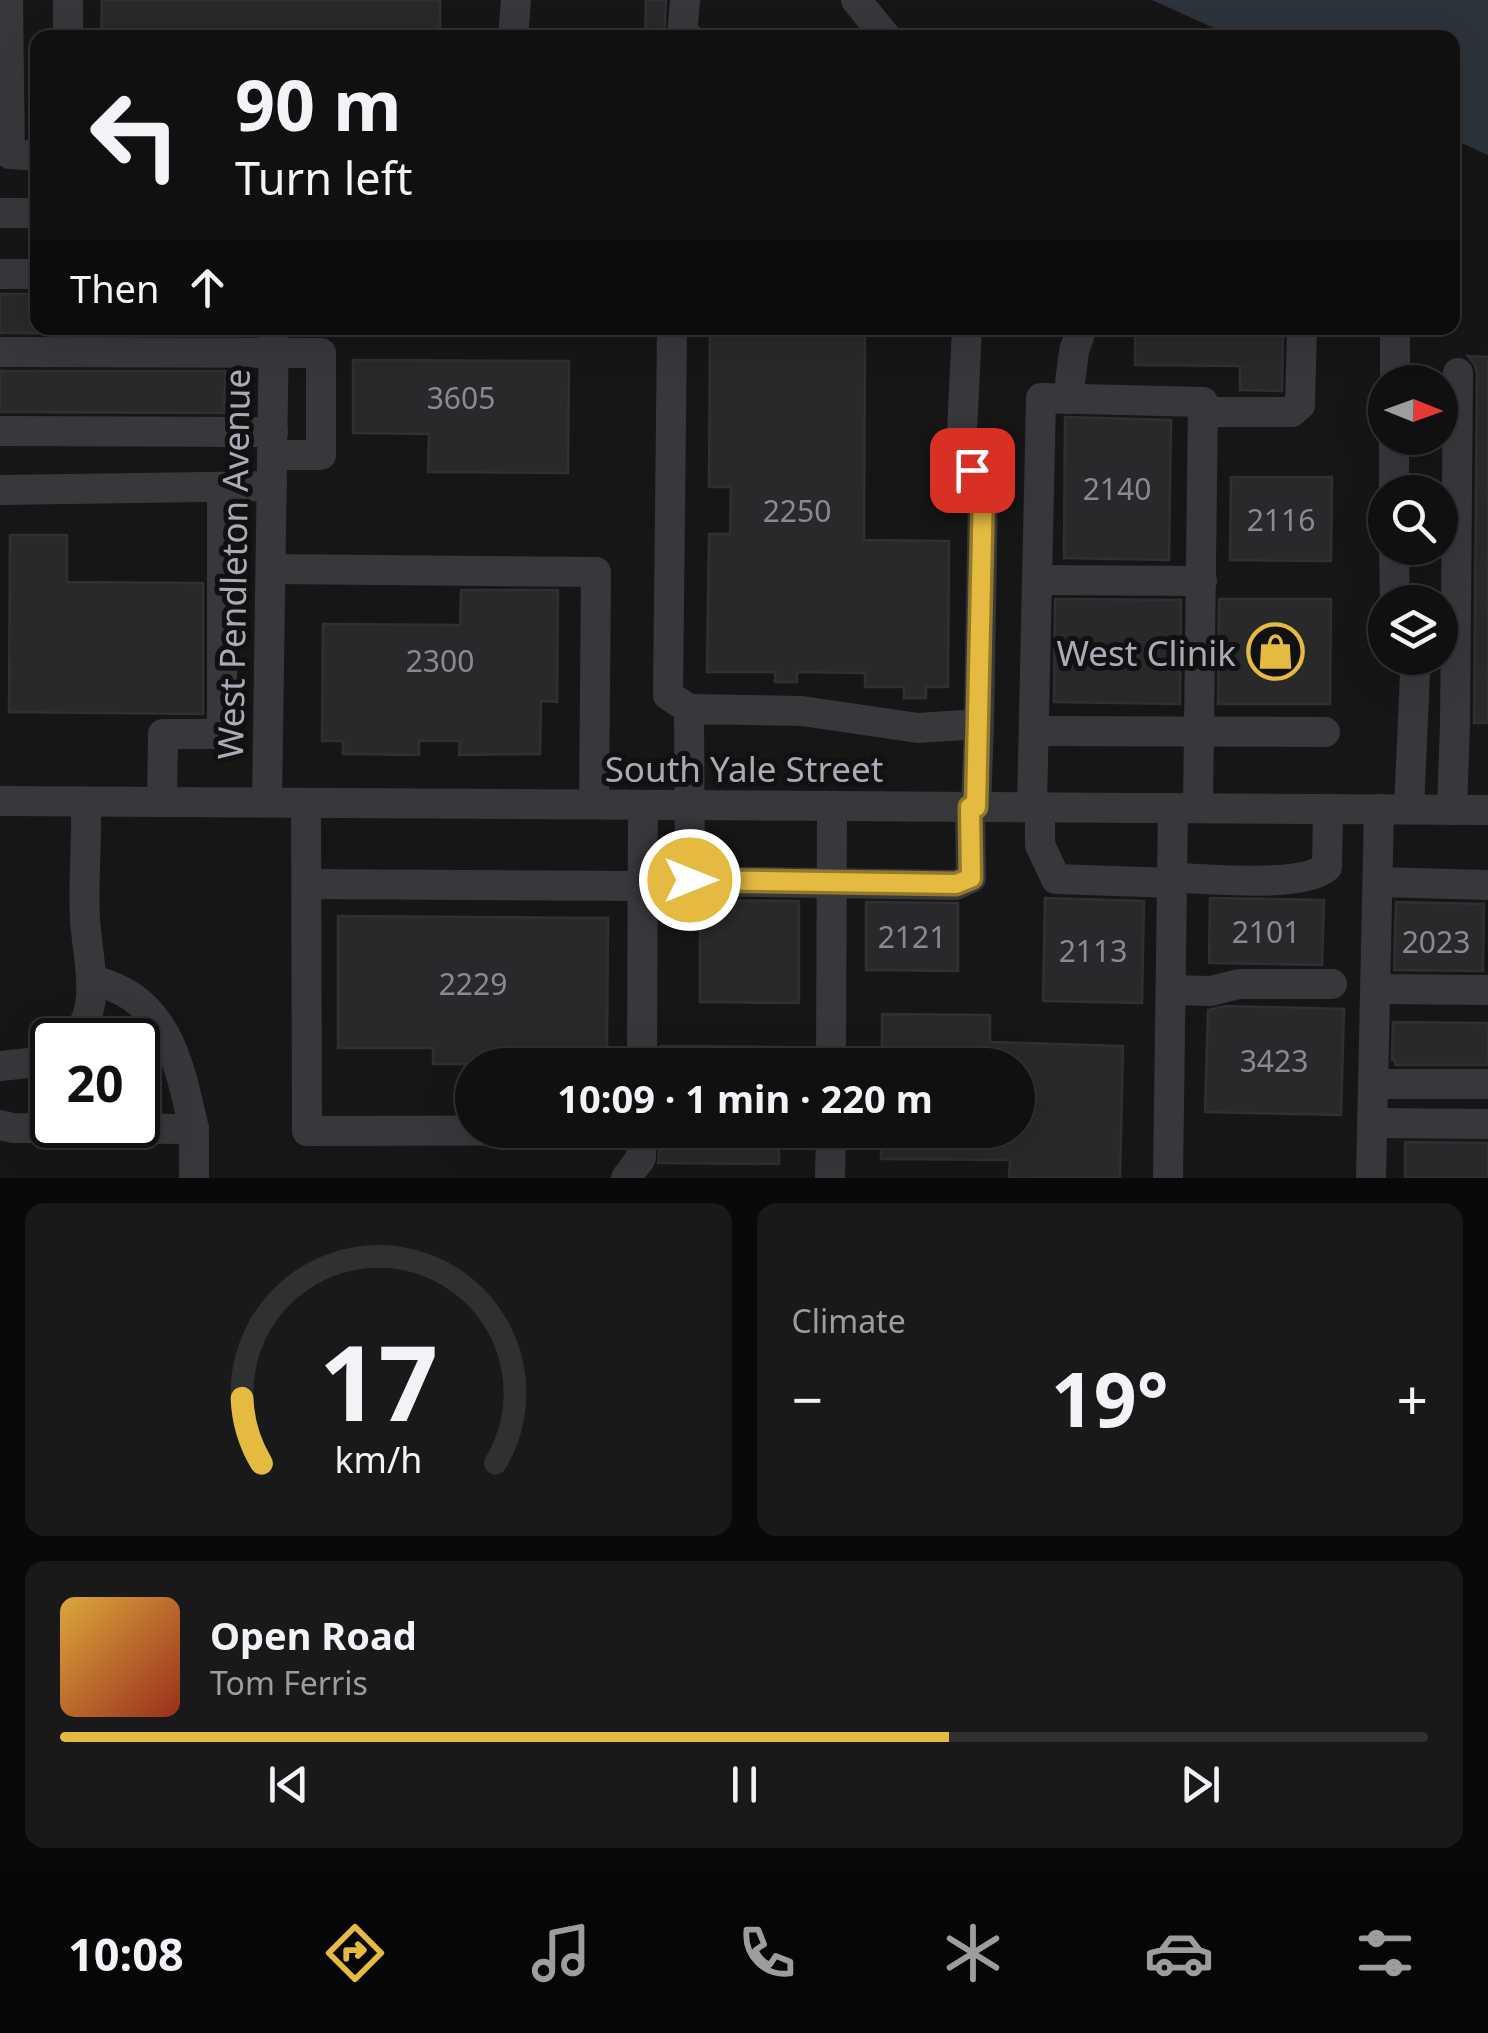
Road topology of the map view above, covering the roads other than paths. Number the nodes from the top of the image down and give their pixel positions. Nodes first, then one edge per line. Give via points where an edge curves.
1 (8, 0) edge
2 (68, 0) edge
3 (516, 0) edge
4 (685, 0) edge
5 (856, 0) edge
6 (68, 30) edge
7 (513, 30) edge
8 (682, 30) edge
9 (881, 30) edge
10 (30, 155) edge
11 (0, 212) edge
12 (30, 213) edge
13 (0, 274) edge
14 (30, 274) edge
15 (672, 335) edge
16 (966, 335) edge
17 (1080, 335) edge
18 (1302, 335) edge
19 (1395, 335) edge
20 (274, 340) edge
21 (0, 352) edge
22 (1394, 365) edge
23 (1068, 399) junction
24 (1203, 412) junction
25 (0, 430) edge
26 (273, 444) junction
27 (1457, 455) edge
28 (272, 486) junction
29 (222, 487) junction
30 (0, 490) edge
31 (272, 570) junction
32 (1037, 580) junction
33 (1202, 581) junction
34 (1415, 675) edge
35 (689, 709) junction
36 (979, 724) junction
37 (1034, 731) junction
38 (1200, 732) junction
39 (1325, 732) dead end
40 (0, 801) edge
41 (86, 802) junction
42 (162, 802) junction
43 (267, 802) junction
44 (306, 803) junction
45 (594, 804) junction
46 (643, 805) junction
47 (688, 805) junction
48 (832, 806) junction
49 (973, 807) junction
50 (1036, 807) junction
51 (1186, 808) junction
52 (1328, 809) junction
53 (1394, 809) junction
54 (1452, 810) junction
55 (1488, 810) edge
56 (1173, 880) junction
57 (832, 882) junction
58 (1378, 882) junction
59 (1488, 884) edge
60 (644, 886) junction
61 (307, 900) junction
62 (92, 980) junction
63 (1332, 984) dead end
64 (1376, 989) junction
65 (1171, 990) junction
66 (1488, 990) edge
67 (86, 1018) edge
68 (642, 1048) edge
69 (831, 1048) edge
70 (30, 1062) edge
71 (0, 1066) edge
72 (1374, 1084) junction
73 (1488, 1084) edge
74 (1372, 1123) junction
75 (1488, 1124) edge
76 (0, 1125) edge
77 (194, 1129) junction
78 (455, 1132) edge
79 (641, 1148) edge
80 (830, 1148) edge
81 (194, 1178) edge
82 (626, 1178) edge
83 (830, 1178) edge
84 (1168, 1178) edge
85 (1371, 1178) edge

1 - 10 street via 10,154
2 - 6 street
3 - 7 street
4 - 8 street
5 - 9 street
11 - 12 street
13 - 14 street
15 - 35 street via 668,696
16 - 36 street via 961,451 983,490
17 - 23 street
18 - 24 street via 1300,405 1292,412
19 - 22 street
20 - 21 street
20 - 26 street, West Pendleton Avenue
20 - 26 street via 322,353 322,455
23 - 24 street via 1204,402
23 - 32 street via 1041,398
24 - 33 street
25 - 26 street
26 - 28 street, West Pendleton Avenue
27 - 54 street
28 - 29 street
28 - 31 street, West Pendleton Avenue
29 - 30 street
29 - 42 street via 222,734 163,734
31 - 43 street, West Pendleton Avenue
31 - 45 street via 596,572
32 - 33 street
32 - 37 street
33 - 38 street
34 - 53 street
35 - 36 street via 802,711 918,728
35 - 47 street
36 - 49 street
37 - 38 street
37 - 50 street
38 - 39 street
38 - 51 street
40 - 41 street, South Yale Street
41 - 42 street, South Yale Street
41 - 62 street
42 - 43 street, South Yale Street
43 - 44 street, South Yale Street
44 - 45 street, South Yale Street
44 - 61 street
45 - 46 street, South Yale Street
46 - 47 street, South Yale Street
46 - 60 street
47 - 48 street, South Yale Street
47 - 57 street via 690,880
48 - 49 street, South Yale Street
48 - 57 street
49 - 50 street, South Yale Street
49 - 57 street via 971,878 956,884
50 - 51 street, South Yale Street
50 - 56 street via 1040,846 1056,878
51 - 52 street, South Yale Street
51 - 56 street
52 - 53 street, South Yale Street
52 - 56 street via 1327,867 1318,874
53 - 54 street, South Yale Street
53 - 58 street
54 - 55 street, South Yale Street
56 - 65 street
57 - 69 street
58 - 59 street
58 - 64 street
60 - 61 street
60 - 68 street
61 - 78 street via 307,1131
62 - 67 street
62 - 77 street via 150,1012 175,1051
63 - 65 street
64 - 66 street
64 - 72 street
65 - 84 street
70 - 71 street
72 - 73 street
72 - 74 street
74 - 75 street
74 - 85 street
76 - 77 street
77 - 81 street
79 - 82 street
80 - 83 street

